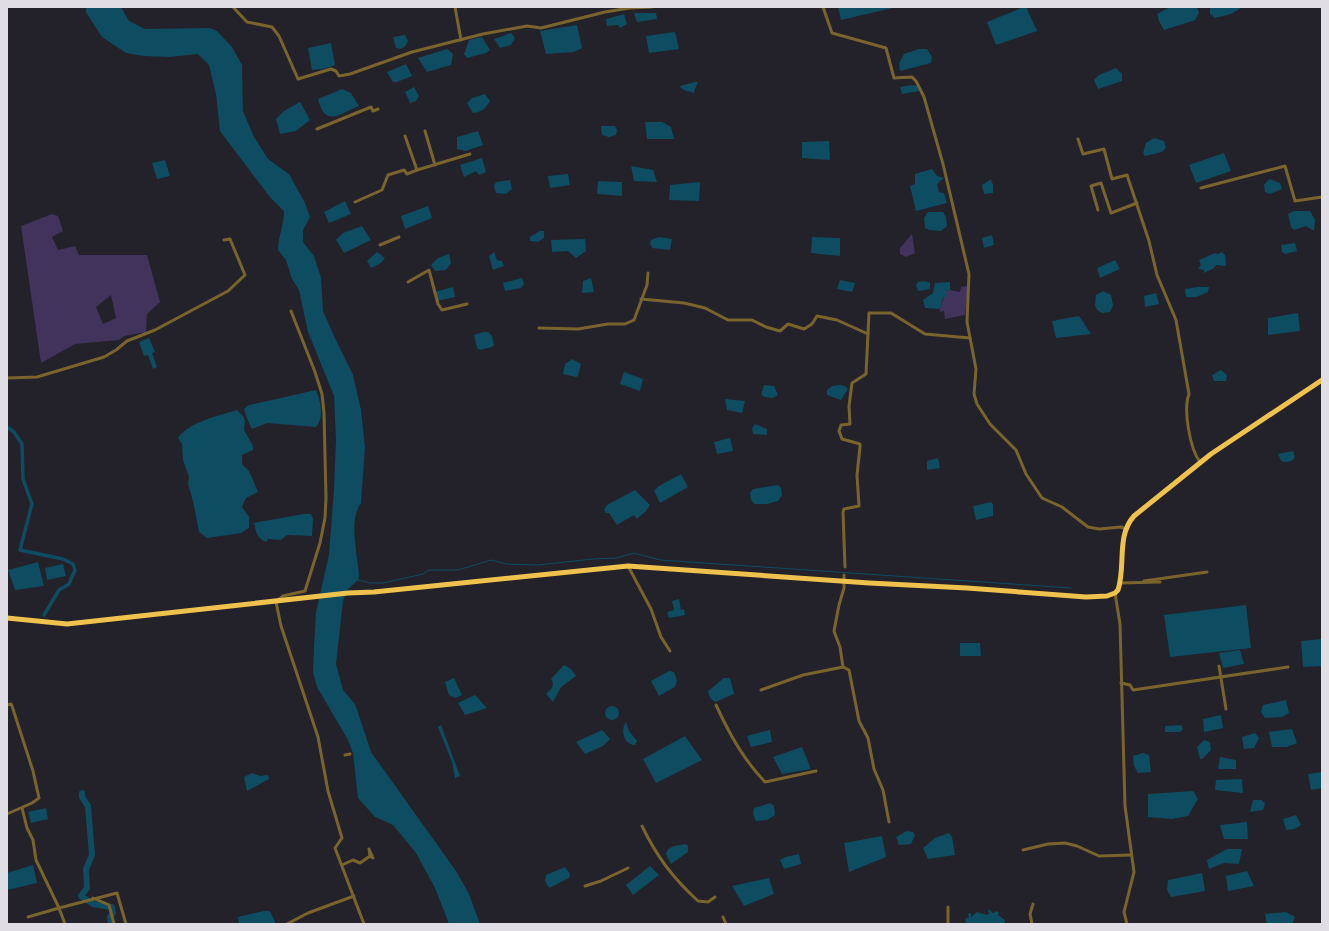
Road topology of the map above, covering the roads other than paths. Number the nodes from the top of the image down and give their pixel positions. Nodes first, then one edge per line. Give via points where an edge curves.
1 (234, 7) edge
2 (455, 7) edge
3 (652, 7) edge
4 (823, 7) edge
5 (461, 40) junction
6 (378, 109) dead end
7 (317, 129) dead end
8 (425, 131) dead end
9 (405, 136) dead end
10 (1078, 139) dead end
11 (470, 154) dead end
12 (435, 165) junction
13 (417, 170) junction
14 (1201, 188) dead end
15 (1322, 197) edge
16 (355, 202) dead end
17 (1137, 203) junction
18 (1098, 210) dead end
19 (399, 237) dead end
20 (224, 240) dead end
21 (380, 245) dead end
22 (648, 273) dead end
23 (408, 282) dead end
24 (641, 298) junction
25 (467, 304) dead end
26 (291, 311) dead end
27 (539, 328) dead end
28 (868, 334) junction
29 (970, 338) junction
30 (7, 378) edge
31 (1322, 380) edge
32 (1200, 462) junction
33 (1126, 529) junction
34 (628, 566) junction
35 (844, 567) dead end
36 (1207, 572) dead end
37 (844, 578) junction
38 (1144, 581) junction
39 (1160, 582) dead end
40 (1120, 583) junction
41 (1115, 593) junction
42 (276, 602) junction
43 (7, 618) edge
44 (670, 651) dead end
45 (843, 666) junction
46 (1219, 666) dead end
47 (1288, 667) dead end
48 (1222, 676) junction
49 (1121, 684) junction
50 (761, 690) dead end
51 (7, 705) edge
52 (716, 705) dead end
53 (1226, 709) dead end
54 (350, 754) dead end
55 (345, 755) dead end
56 (816, 771) dead end
57 (22, 808) junction
58 (7, 814) edge
59 (889, 822) dead end
60 (642, 826) dead end
61 (1022, 850) dead end
62 (1130, 855) junction
63 (370, 856) dead end
64 (342, 865) junction
65 (628, 868) dead end
66 (585, 886) dead end
67 (354, 896) junction
68 (715, 897) dead end
69 (93, 898) junction
70 (1033, 904) dead end
71 (59, 908) junction
72 (948, 908) dead end
73 (28, 917) dead end
74 (723, 918) dead end
75 (65, 924) edge
76 (114, 924) edge
77 (126, 924) edge
78 (287, 924) edge
79 (364, 924) edge
80 (726, 924) edge
81 (948, 924) edge
82 (1032, 924) edge
83 (1127, 924) edge

1 - 5 street via 247,22 272,26 298,79 331,69 339,76 350,74 412,52
2 - 5 street
3 - 5 street via 605,12 541,28 527,26
4 - 29 street via 832,33 886,48 894,78 912,77 921,88 943,164 968,274 966,316
6 - 7 street via 373,111 371,107
8 - 12 street
9 - 13 street
10 - 17 street via 1083,154 1104,149 1112,179 1127,175
11 - 12 street
12 - 13 street
13 - 16 street via 407,174 404,170 388,175 382,190
14 - 15 street via 1285,166 1295,201
17 - 18 street via 1111,213 1101,183 1091,186
17 - 32 street via 1158,275 1176,320 1189,394 1186,403 1187,419 1195,454
19 - 21 street
20 - 30 street via 230,239 245,275 228,291 155,330 127,341 104,357 37,377
22 - 24 street via 647,285
23 - 25 street via 429,270 442,310
24 - 27 street via 634,320 625,324 578,329
24 - 28 street via 691,304 728,320 752,320 766,328 780,331 788,324 804,329 812,324 817,316 837,320
26 - 42 street via 322,394 326,498 320,543 305,591 283,596
28 - 29 street via 869,313 891,313 925,334
28 - 35 street via 866,374 852,383 850,424 841,425 839,431 842,439 860,446 857,475 860,506 844,509 843,512
29 - 33 street via 976,369 976,404 990,424 1016,450 1026,474 1042,498 1062,507 1088,526 1099,529
31 - 32 highway
32 - 33 highway via 1139,512
33 - 40 highway
34 - 37 highway
34 - 42 highway
34 - 44 street
36 - 38 street
37 - 41 highway via 1086,598
37 - 45 street via 834,631
38 - 39 street
38 - 40 street
40 - 41 highway
41 - 49 street via 1120,624
42 - 43 highway via 67,624
42 - 64 street via 281,626 318,737 328,791 339,821 342,838 335,848
45 - 50 street via 803,675
45 - 59 street via 849,670 859,721 868,738
46 - 48 street
47 - 48 street
48 - 49 street via 1133,690 1130,686
48 - 53 street
49 - 62 street via 1125,806
51 - 57 street via 11,704 19,724 39,798
52 - 56 street via 732,738 752,769 765,782
54 - 55 street
57 - 58 street
57 - 71 street via 33,840 36,860
60 - 68 street via 666,868 679,884 698,901 708,902
61 - 62 street via 1065,843 1099,856
62 - 83 street via 1134,872 1124,912
63 - 64 street via 360,863 353,860
64 - 67 street
65 - 66 street via 607,879
67 - 78 street via 308,913
67 - 79 street
69 - 71 street
69 - 76 street via 109,905
69 - 77 street via 117,893
70 - 82 street via 1030,914
71 - 73 street
71 - 75 street
72 - 81 street
74 - 80 street

